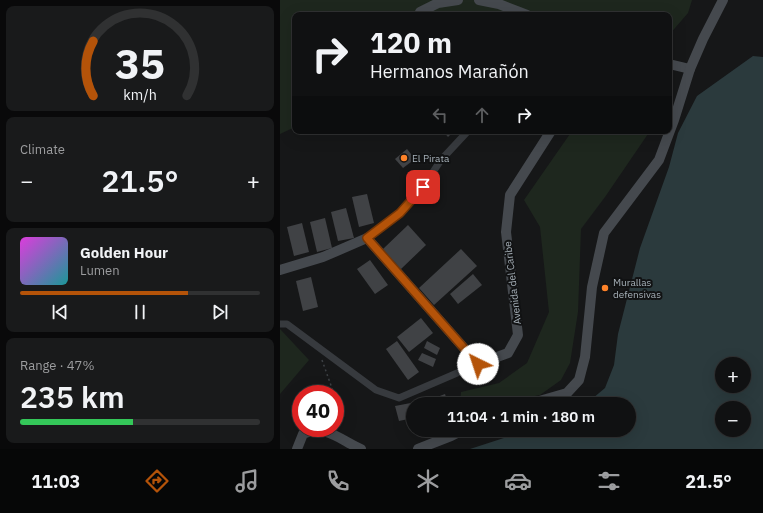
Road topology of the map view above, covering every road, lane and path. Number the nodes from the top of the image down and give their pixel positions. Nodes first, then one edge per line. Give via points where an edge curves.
1 (458, 0) edge
2 (479, 0) edge
3 (723, 0) edge
4 (420, 12) edge
5 (519, 12) edge
6 (672, 65) edge
7 (690, 69) junction
8 (672, 125) edge
9 (465, 134) edge
10 (549, 134) edge
11 (669, 134) edge
12 (367, 238) junction
13 (280, 270) edge
14 (280, 324) edge
15 (322, 361) dead end
16 (478, 364) junction
17 (330, 385) edge
18 (553, 397) edge
19 (448, 437) edge
20 (297, 449) edge
21 (361, 449) edge
22 (418, 449) edge

1 - 4 street via 438,3
2 - 5 street
3 - 7 street
6 - 7 street
7 - 8 street
9 - 12 street via 441,160 423,187 400,213
10 - 16 street, Avenida del Caribe via 510,195 506,232 518,335 508,353
11 - 18 street via 659,160 604,233 592,287 585,357 579,380 567,393
12 - 13 street via 324,257
12 - 16 street
14 - 16 street, Avenida del Caribe via 287,324 376,390 398,398
15 - 17 path
19 - 22 street
20 - 21 street via 303,434 311,430 339,437

